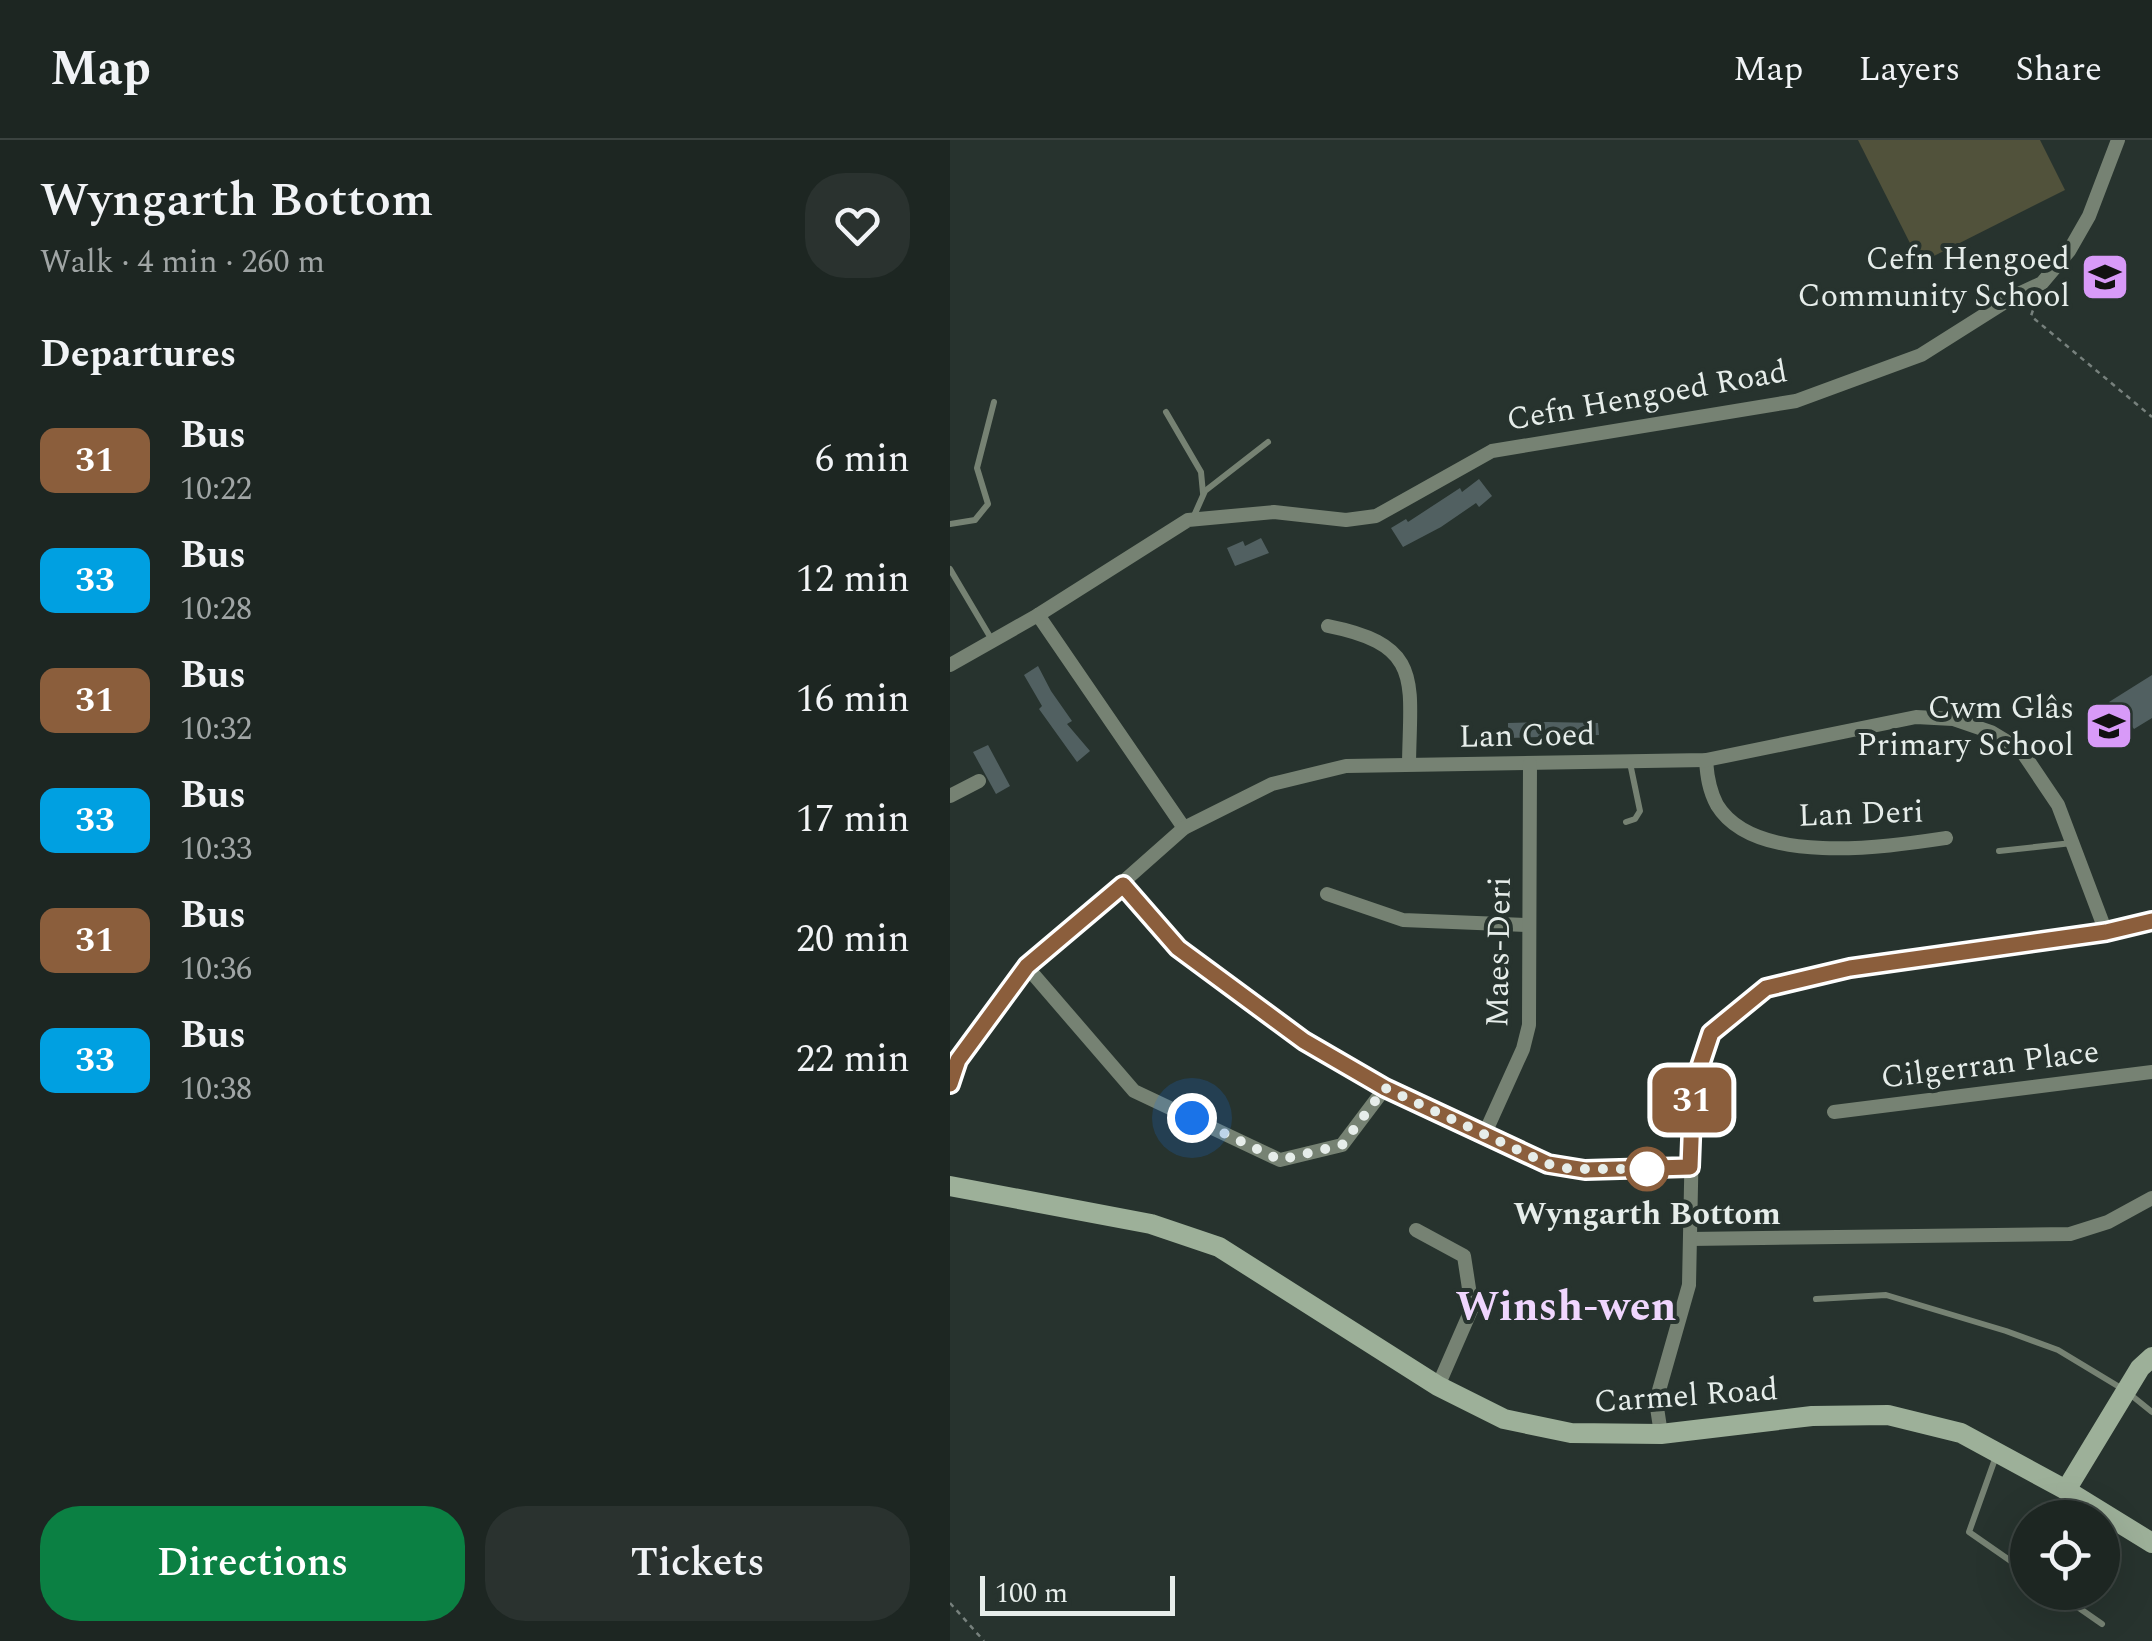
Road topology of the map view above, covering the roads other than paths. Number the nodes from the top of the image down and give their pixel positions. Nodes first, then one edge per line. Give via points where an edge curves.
1 (2118, 140) edge
2 (994, 402) dead end
3 (1166, 412) dead end
4 (1268, 442) dead end
5 (1204, 495) junction
6 (1192, 520) junction
7 (950, 524) edge
8 (950, 569) edge
9 (1038, 615) junction
10 (1328, 626) dead end
11 (993, 641) junction
12 (950, 665) edge
13 (1706, 760) junction
14 (1629, 762) junction
15 (1408, 764) junction
16 (1530, 764) junction
17 (979, 781) dead end
18 (950, 796) edge
19 (1626, 822) dead end
20 (1184, 828) junction
21 (1946, 838) dead end
22 (2073, 843) junction
23 (1999, 850) dead end
24 (1123, 885) junction
25 (1327, 894) dead end
26 (2152, 922) edge
27 (1529, 925) junction
28 (2106, 932) junction
29 (1027, 966) junction
30 (954, 1058) edge
31 (2152, 1072) edge
32 (950, 1084) edge
33 (1385, 1088) junction
34 (1834, 1112) dead end
35 (1485, 1132) junction
36 (1690, 1167) junction
37 (950, 1186) edge
38 (2152, 1198) edge
39 (1416, 1230) dead end
40 (1690, 1239) junction
41 (1816, 1299) dead end
42 (2152, 1357) edge
43 (1438, 1386) junction
44 (2126, 1391) junction
45 (2152, 1412) edge
46 (1661, 1434) junction
47 (1998, 1453) junction
48 (2066, 1490) junction
49 (2152, 1544) edge
50 (2010, 1560) edge
51 (2082, 1610) edge
52 (2102, 1624) dead end

1 - 6 street, Cefn Hengoed Road via 2089,216 2042,283 1921,355 1796,402 1492,451 1376,516 1346,520 1274,512
2 - 7 lane via 976,468 988,504 975,520
3 - 5 lane via 1201,472
4 - 5 lane
5 - 6 lane
6 - 9 street, Cefn Hengoed Road
8 - 11 lane
9 - 11 street, Cefn Hengoed Road
9 - 20 street
10 - 15 street via 1382,641 1396,654 1410,692
11 - 12 street, Cefn Hengoed Road
13 - 14 street, Lan Coed
13 - 21 street, Lan Deri via 1719,808 1761,838 1828,847
13 - 22 street, Lan Coed via 1916,716 1953,718 2021,750 2058,805
14 - 16 street, Lan Coed
14 - 19 lane via 1640,812
15 - 16 street, Lan Coed
15 - 20 street, Lan Coed via 1346,766 1272,784
16 - 27 street, Maes-Deri
17 - 18 street
20 - 24 street, Lan Coed
22 - 23 lane
22 - 28 street, Lan Coed
24 - 29 street, Lan Coed
24 - 33 street via 1178,948 1304,1041
25 - 27 street via 1403,920
26 - 28 street
27 - 35 street, Maes-Deri via 1529,1025
28 - 36 street via 1850,968 1766,988 1711,1033 1693,1087
29 - 30 street, Lan Coed
29 - 33 street via 1134,1091 1280,1160 1342,1145
30 - 32 street, Lan Coed
31 - 34 street, Cilgerran Place
33 - 35 street
35 - 36 street via 1570,1169
36 - 40 street
37 - 43 street, Carmel Road via 1151,1224 1219,1247
38 - 40 street via 2070,1234
39 - 43 street via 1464,1256 1472,1308
40 - 46 street via 1689,1285 1656,1402
41 - 44 lane via 1886,1295 2006,1330 2058,1350
42 - 44 street
43 - 46 street, Carmel Road via 1504,1419 1571,1433
44 - 45 lane
44 - 48 street
46 - 47 street, Carmel Road via 1812,1416 1888,1415 1960,1434
47 - 48 street, Carmel Road
47 - 50 lane via 1970,1532
48 - 49 street, Carmel Road
51 - 52 lane

